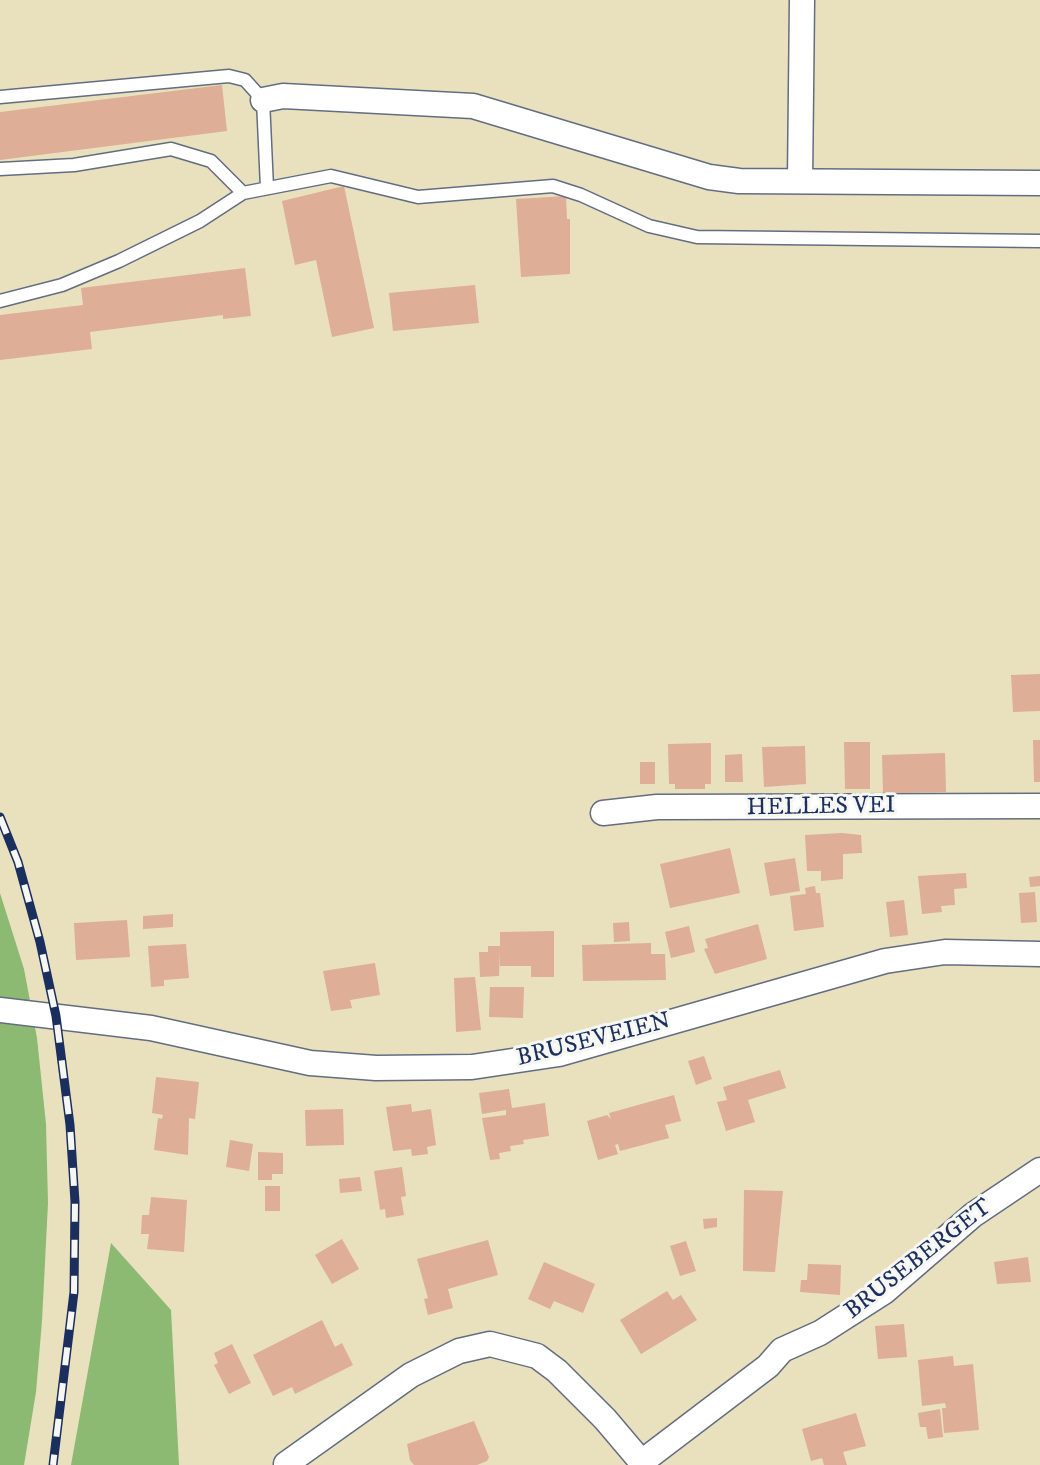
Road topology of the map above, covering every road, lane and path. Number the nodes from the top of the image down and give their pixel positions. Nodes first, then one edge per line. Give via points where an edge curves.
1 (802, 0) edge
2 (0, 97) edge
3 (263, 100) junction
4 (0, 169) edge
5 (800, 181) junction
6 (1040, 183) edge
7 (267, 188) junction
8 (243, 193) junction
9 (1040, 241) edge
10 (0, 301) edge
11 (1040, 806) edge
12 (603, 813) dead end
13 (1040, 954) edge
14 (0, 1010) edge
15 (1040, 1170) edge
16 (643, 1463) edge
17 (286, 1464) edge

1 - 5 street
2 - 3 lane via 229,76 245,80
3 - 5 street via 283,96 473,106 709,177
3 - 7 lane
4 - 8 lane via 74,165 171,149 211,161
5 - 6 street
7 - 8 lane
7 - 9 lane via 331,176 418,197 553,186 649,226 697,237
8 - 10 lane via 119,261 62,285
11 - 12 street, HELLES VEI via 657,807
13 - 14 street, BRUSEVEIEN via 945,952 885,961 559,1054 472,1067 310,1063 151,1028
15 - 16 street, BRUSEBERGET via 973,1215 884,1292 820,1333 782,1350
16 - 17 street via 557,1371 537,1356 490,1344 459,1351 411,1375

